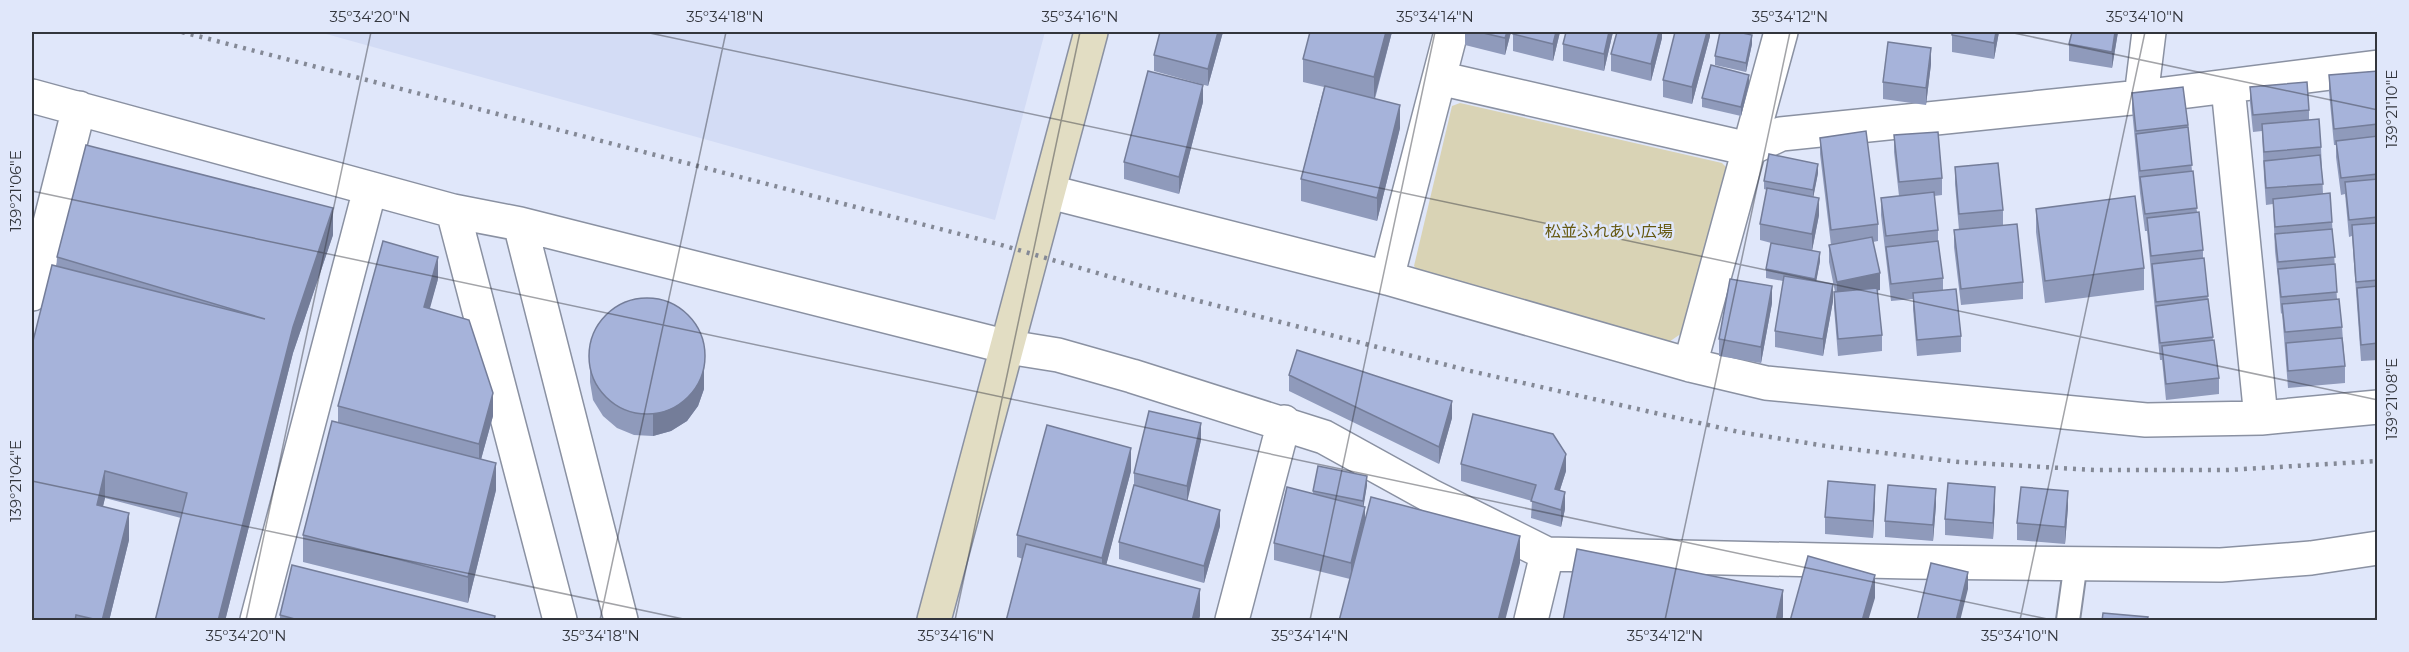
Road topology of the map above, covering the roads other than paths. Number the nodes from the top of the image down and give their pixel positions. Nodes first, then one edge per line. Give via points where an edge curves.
1 (1091, 32) edge
2 (1451, 32) edge
3 (1781, 32) edge
4 (2149, 32) edge
5 (2378, 67) edge
6 (1439, 78) junction
7 (2228, 87) junction
8 (32, 96) edge
9 (2141, 98) junction
10 (79, 108) junction
11 (1749, 149) junction
12 (370, 189) junction
13 (1050, 192) junction
14 (453, 211) junction
15 (520, 224) junction
16 (1387, 278) junction
17 (32, 294) edge
18 (1008, 347) junction
19 (1690, 365) junction
20 (2378, 407) edge
21 (2261, 418) junction
22 (1284, 423) junction
23 (2378, 548) edge
24 (1548, 554) junction
25 (2076, 562) junction
26 (257, 621) edge
27 (560, 621) edge
28 (621, 621) edge
29 (934, 621) edge
30 (1232, 621) edge
31 (1531, 621) edge
32 (2068, 621) edge

1 - 13 street
2 - 6 street
3 - 11 street
4 - 9 street
5 - 7 street
6 - 11 street
6 - 16 street
7 - 9 street
7 - 21 street
8 - 10 street
9 - 11 street via 1780,134
10 - 12 street
10 - 17 street
11 - 19 street
12 - 14 street
12 - 26 street
13 - 16 street
13 - 18 street
14 - 15 street
14 - 27 street
15 - 18 street
15 - 28 street
16 - 19 street
18 - 22 street via 1058,355
18 - 29 street
19 - 21 street via 1766,382 2134,418
20 - 21 street
22 - 24 street via 1324,437
22 - 30 street
23 - 25 street via 2221,565
24 - 25 street
24 - 31 street
25 - 32 lane

